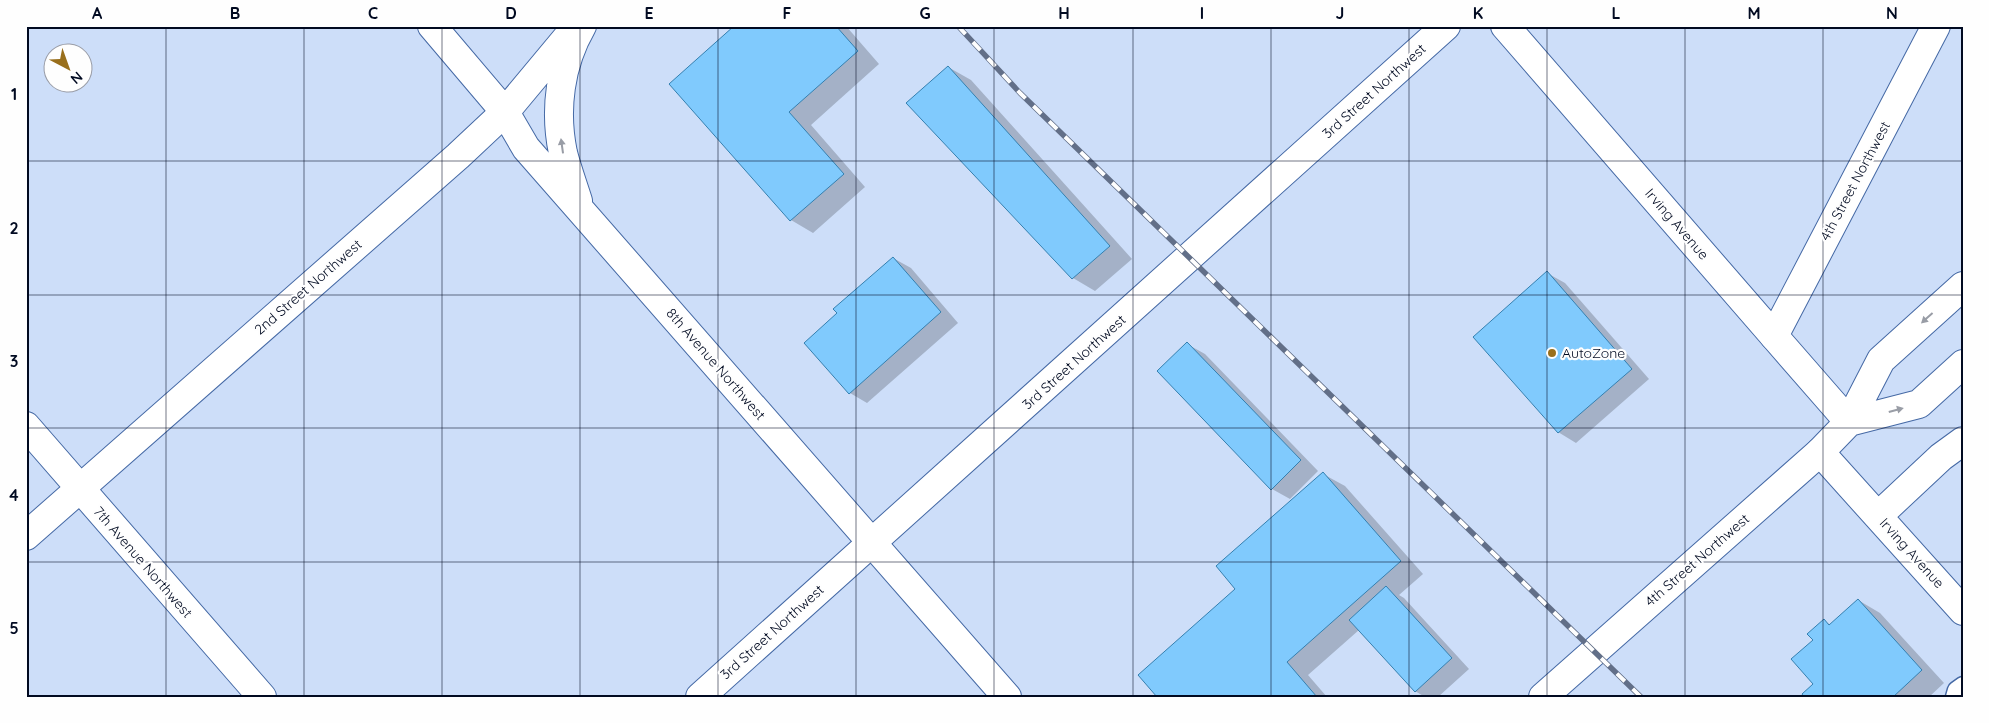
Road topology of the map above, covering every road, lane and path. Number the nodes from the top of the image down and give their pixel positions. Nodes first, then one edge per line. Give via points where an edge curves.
1 (432, 26) edge
2 (577, 26) edge
3 (582, 26) edge
4 (1446, 26) edge
5 (1505, 26) edge
6 (1936, 26) edge
7 (505, 112) junction
8 (580, 210) junction
9 (1963, 286) edge
10 (1774, 336) junction
11 (1963, 364) edge
12 (1849, 422) junction
13 (26, 426) edge
14 (1963, 441) edge
15 (1820, 452) junction
16 (79, 489) junction
17 (1878, 516) junction
18 (26, 536) edge
19 (872, 543) junction
20 (1963, 611) edge
21 (1963, 685) edge
22 (262, 697) edge
23 (700, 697) edge
24 (1007, 697) edge
25 (1542, 697) edge
26 (1954, 697) edge

1 - 7 street, 8th Avenue Northwest
2 - 7 street, 2nd Street Northwest
8 -> 3 street via 563,153 559,121 564,71 571,45
4 - 19 street, 3rd Street Northwest
5 - 10 street, Irving Avenue
6 - 10 street, 4th Street Northwest
7 - 8 street, 8th Avenue Northwest via 526,148
7 - 16 street, 2nd Street Northwest
8 - 19 street, 8th Avenue Northwest
9 -> 12 street via 1881,360
10 - 12 street, Irving Avenue
12 -> 11 street via 1919,404
12 - 15 street, 4th Street Northwest
13 - 16 street, 7th Avenue Northwest
14 - 17 street via 1941,457
15 - 17 street, Irving Avenue
15 - 25 street, 4th Street Northwest
16 - 18 street, 2nd Street Northwest
16 - 22 street, 7th Avenue Northwest
17 - 20 street, Irving Avenue
19 - 23 street, 3rd Street Northwest
19 - 24 street, 8th Avenue Northwest
21 - 26 lane via 1956,690

